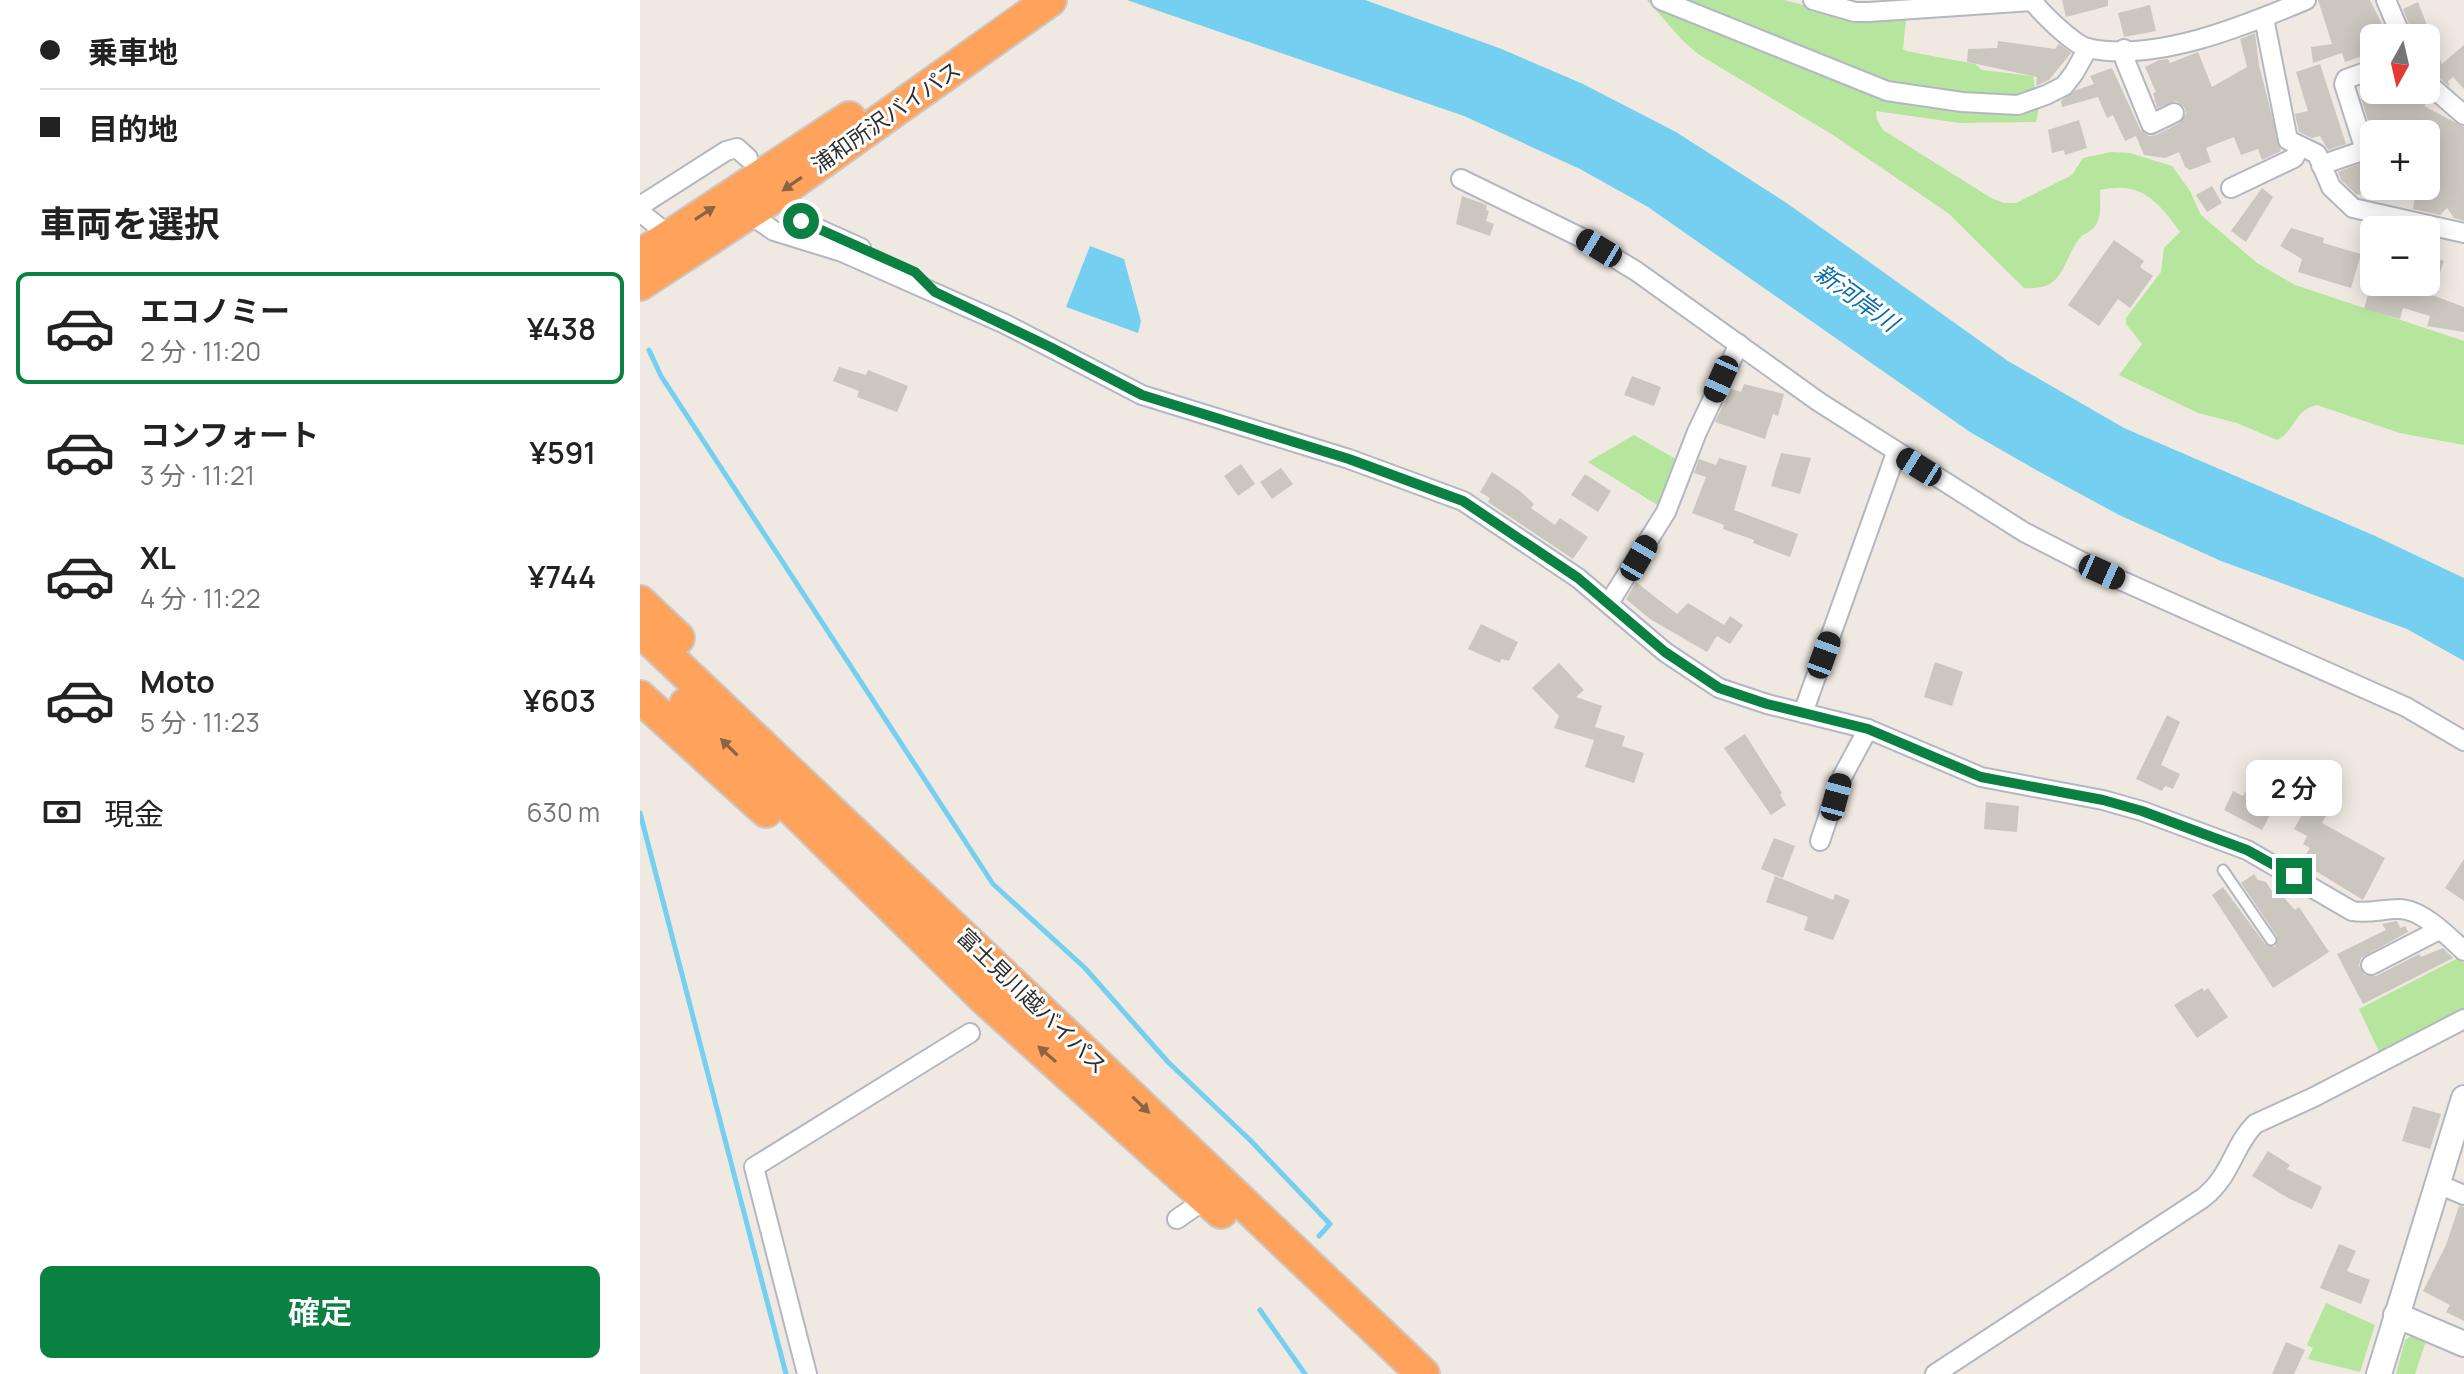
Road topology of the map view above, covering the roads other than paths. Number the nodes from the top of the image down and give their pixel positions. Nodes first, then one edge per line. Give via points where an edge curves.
1 (1661, 0) edge
2 (1813, 0) edge
3 (2032, 0) edge
4 (2306, 0) edge
5 (2386, 0) edge
6 (1028, 3) edge
7 (1906, 4) edge
8 (2264, 18) junction
9 (2396, 24) edge
10 (2088, 48) junction
11 (2124, 49) junction
12 (2360, 74) edge
13 (2440, 94) edge
14 (2174, 113) dead end
15 (2464, 115) edge
16 (2300, 146) junction
17 (748, 158) dead end
18 (2321, 165) junction
19 (1461, 179) dead end
20 (2231, 188) dead end
21 (640, 209) edge
22 (748, 213) junction
23 (801, 221) tunnel mouth
24 (2464, 233) edge
25 (672, 249) junction
26 (640, 256) edge
27 (640, 284) edge
28 (935, 292) junction
29 (640, 298) edge
30 (1739, 344) junction
31 (1896, 453) junction
32 (640, 578) edge
33 (1609, 603) junction
34 (642, 627) edge
35 (640, 697) edge
36 (1803, 713) junction
37 (1868, 729) junction
38 (2464, 741) edge
39 (1820, 841) dead end
40 (2223, 870) dead end
41 (2439, 930) junction
42 (2271, 940) dead end
43 (2464, 951) edge
44 (2371, 965) dead end
45 (984, 998) junction
46 (2464, 1019) edge
47 (970, 1033) dead end
48 (2464, 1098) edge
49 (2459, 1133) edge
50 (2438, 1184) junction
51 (1216, 1192) junction
52 (2464, 1195) edge
53 (1177, 1219) dead end
54 (2396, 1315) junction
55 (2464, 1344) edge
56 (807, 1374) edge
57 (1391, 1374) edge
58 (1423, 1374) edge
59 (1935, 1374) edge
60 (2379, 1374) edge

1 - 10 street via 1887,91 1962,102 2018,105 2046,95 2064,86
2 - 7 street via 1855,12
3 - 7 street
3 - 10 street
4 - 8 street
5 - 9 street
6 -> 22 highway, 浦和所沢バイパス
25 -> 6 highway, 浦和所沢バイパス via 875,101
8 - 11 street via 2180,44
8 - 16 street via 2288,140
10 - 11 street
11 - 14 street via 2151,124
12 - 18 street via 2344,84 2365,150
13 - 15 street
16 - 18 street via 2317,154
16 - 20 street via 2294,158
17 - 21 street via 737,148 726,151
18 - 24 street via 2331,187 2353,208
19 - 30 street via 1591,244
21 - 25 street
22 - 25 highway, 浦和所沢バイパス
22 - 28 street via 774,231 842,252
23 - 28 street via 915,272
25 - 26 highway, 浦和所沢バイパス
25 - 27 highway, 浦和所沢バイパス
25 - 29 highway via 653,289
28 - 33 street via 1142,395 1349,459 1463,501
30 - 31 street
30 - 33 street via 1666,512
31 - 36 street
31 - 38 street via 2061,552 2406,707
32 - 34 highway
33 - 36 street via 1665,652 1719,688
45 -> 34 highway, 富士見川越バイパス
34 -> 51 highway, 富士見川越バイパス via 939,889 964,935
35 - 45 highway
36 - 37 street
37 - 39 street via 1841,779
37 - 41 street via 1981,777 2142,811 2273,862 2352,911 2400,909
40 - 42 lane
41 - 43 street
41 - 44 street
51 -> 45 highway, 富士見川越バイパス
46 - 59 street via 2255,1124 2228,1172 2203,1198
47 - 56 street via 754,1167
48 - 49 street
49 - 50 street
50 - 52 street
50 - 54 street
51 - 53 street
51 - 57 highway, 富士見川越バイパス
51 - 58 highway, 富士見川越バイパス
54 - 55 street
54 - 60 street

